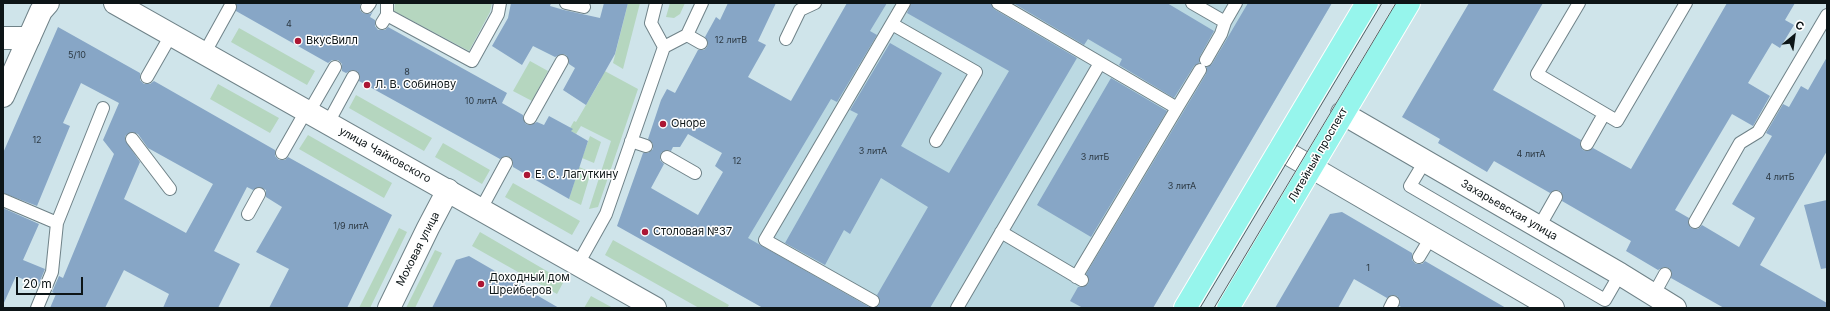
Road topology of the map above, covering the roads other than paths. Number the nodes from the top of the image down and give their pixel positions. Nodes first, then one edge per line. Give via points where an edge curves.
1 (48, 3) edge
2 (115, 3) edge
3 (500, 3) edge
4 (566, 3) edge
5 (656, 3) edge
6 (702, 3) edge
7 (815, 3) edge
8 (904, 3) edge
9 (998, 3) edge
10 (1192, 3) edge
11 (1236, 3) edge
12 (1367, 3) edge
13 (1409, 3) edge
14 (1579, 3) edge
15 (1686, 3) edge
16 (230, 7) dead end
17 (584, 8) edge
18 (385, 14) edge
19 (1827, 15) edge
20 (1225, 22) junction
21 (892, 24) junction
22 (171, 35) junction
23 (687, 36) junction
24 (3, 38) edge
25 (29, 38) junction
26 (786, 39) dead end
27 (701, 43) dead end
28 (664, 47) junction
29 (204, 54) junction
30 (562, 61) dead end
31 (1100, 63) junction
32 (334, 67) dead end
33 (147, 77) dead end
34 (353, 77) dead end
35 (3, 96) edge
36 (103, 108) dead end
37 (1177, 108) junction
38 (308, 112) junction
39 (1342, 113) junction
40 (1604, 114) junction
41 (530, 118) dead end
42 (328, 123) junction
43 (132, 139) dead end
44 (631, 141) junction
45 (936, 141) dead end
46 (1587, 144) dead end
47 (646, 146) dead end
48 (1280, 149) junction
49 (282, 154) dead end
50 (667, 158) dead end
51 (1424, 161) junction
52 (506, 163) dead end
53 (1311, 167) junction
54 (696, 173) dead end
55 (170, 188) dead end
56 (448, 190) junction
57 (259, 194) dead end
58 (1556, 197) dead end
59 (3, 200) edge
60 (481, 209) junction
61 (248, 214) dead end
62 (1695, 222) dead end
63 (57, 223) junction
64 (1538, 227) junction
65 (1001, 232) junction
66 (1431, 237) junction
67 (1419, 257) dead end
68 (578, 264) junction
69 (1620, 274) junction
70 (1665, 274) dead end
71 (1654, 294) junction
72 (873, 301) dead end
73 (37, 308) edge
74 (389, 308) edge
75 (655, 308) edge
76 (957, 308) edge
77 (1185, 308) edge
78 (1228, 308) edge
79 (1553, 308) edge
80 (1675, 308) edge

1 - 25 street
2 - 22 street, улица Чайковского
3 - 18 lane via 498,14 472,62
4 - 17 lane
5 - 28 lane via 651,23
6 - 23 lane
7 - 26 lane via 800,10
8 - 21 lane
9 - 31 lane
10 - 20 lane
11 - 20 lane
12 - 48 main road
13 - 39 main road, Литейный проспект
14 - 40 lane via 1537,74
15 - 40 lane via 1617,121
16 - 29 lane
19 - 62 lane via 1758,132 1740,143
20 - 37 lane via 1221,34
21 - 45 lane via 976,72
21 - 72 lane via 766,240
22 - 29 street, улица Чайковского
22 - 33 lane
23 - 27 lane
23 - 28 lane
24 - 25 street
25 - 35 street
28 - 44 lane
29 - 38 street, улица Чайковского
30 - 41 lane
31 - 37 lane
31 - 65 lane
32 - 38 lane
34 - 42 lane
36 - 63 lane
37 - 65 lane via 1079,278
38 - 42 street, улица Чайковского
38 - 49 lane
39 - 51 street, Захарьевская улица
39 - 53 main road, Литейный проспект
40 - 46 lane
42 - 56 street, улица Чайковского
43 - 55 lane
44 - 47 lane
44 - 68 lane via 606,214
48 - 53 street
48 - 77 main road
50 - 54 lane
51 - 64 street, Захарьевская улица
51 - 69 lane via 1410,186 1598,296 1605,300
52 - 60 lane
53 - 66 street
53 - 78 main road, Литейный проспект
56 - 60 street, улица Чайковского
56 - 74 street, Моховая улица
57 - 61 lane
58 - 64 lane
59 - 63 lane
60 - 68 street, улица Чайковского
63 - 73 lane via 52,272
64 - 69 street, Захарьевская улица
65 - 76 lane
66 - 67 lane
66 - 79 street
68 - 75 street, улица Чайковского
69 - 71 street, Захарьевская улица
70 - 71 lane
71 - 80 street, Захарьевская улица

